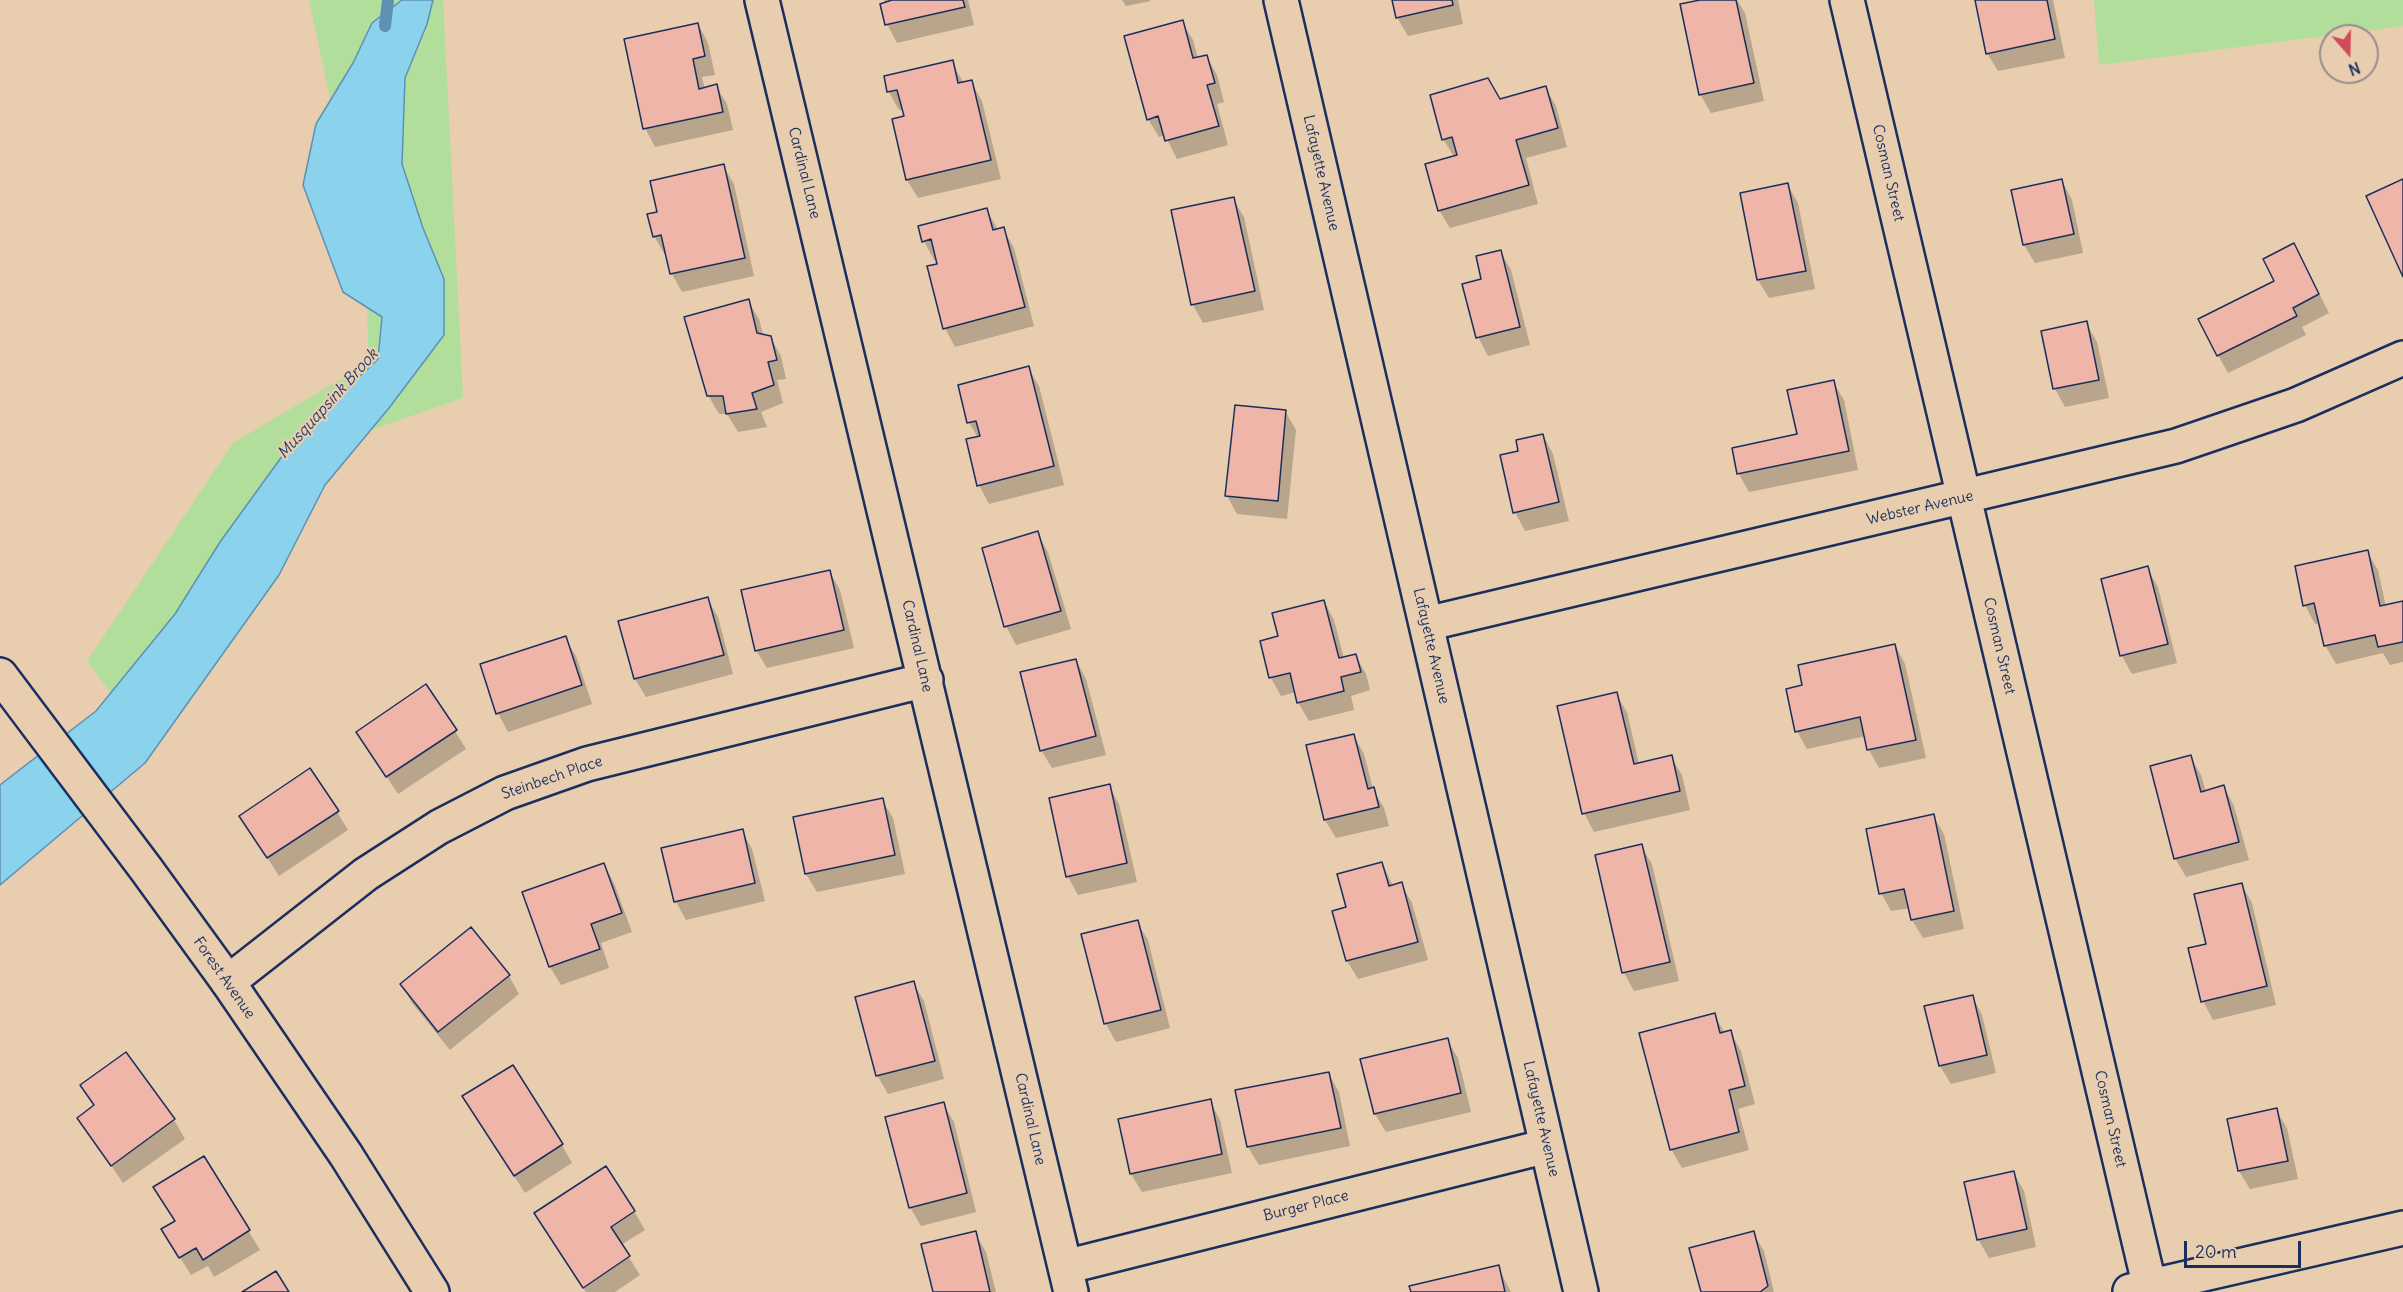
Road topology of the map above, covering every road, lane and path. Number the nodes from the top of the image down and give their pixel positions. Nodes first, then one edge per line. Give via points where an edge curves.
1 (762, 0) edge
2 (1281, 0) edge
3 (1847, 0) edge
4 (2403, 358) edge
5 (1964, 498) junction
6 (1425, 624) junction
7 (0, 675) edge
8 (926, 680) junction
9 (228, 982) junction
10 (1547, 1146) junction
11 (2403, 1228) edge
12 (1068, 1279) edge
13 (2143, 1290) edge
14 (432, 1292) edge
15 (1581, 1292) edge

1 - 8 street, Cardinal Lane
2 - 6 street, Lafayette Avenue
3 - 5 street, Cosman Street
4 - 5 street, Webster Avenue via 2296,405 2176,446
5 - 6 street, Webster Avenue
5 - 13 street, Cosman Street
6 - 10 street, Lafayette Avenue
7 - 9 street, Forest Avenue
8 - 9 street, Steinbech Place via 587,764 505,794 439,827 366,874
8 - 12 street, Cardinal Lane
9 - 14 street, Forest Avenue via 346,1155
10 - 12 street, Burger Place
10 - 15 street, Lafayette Avenue
11 - 13 street

